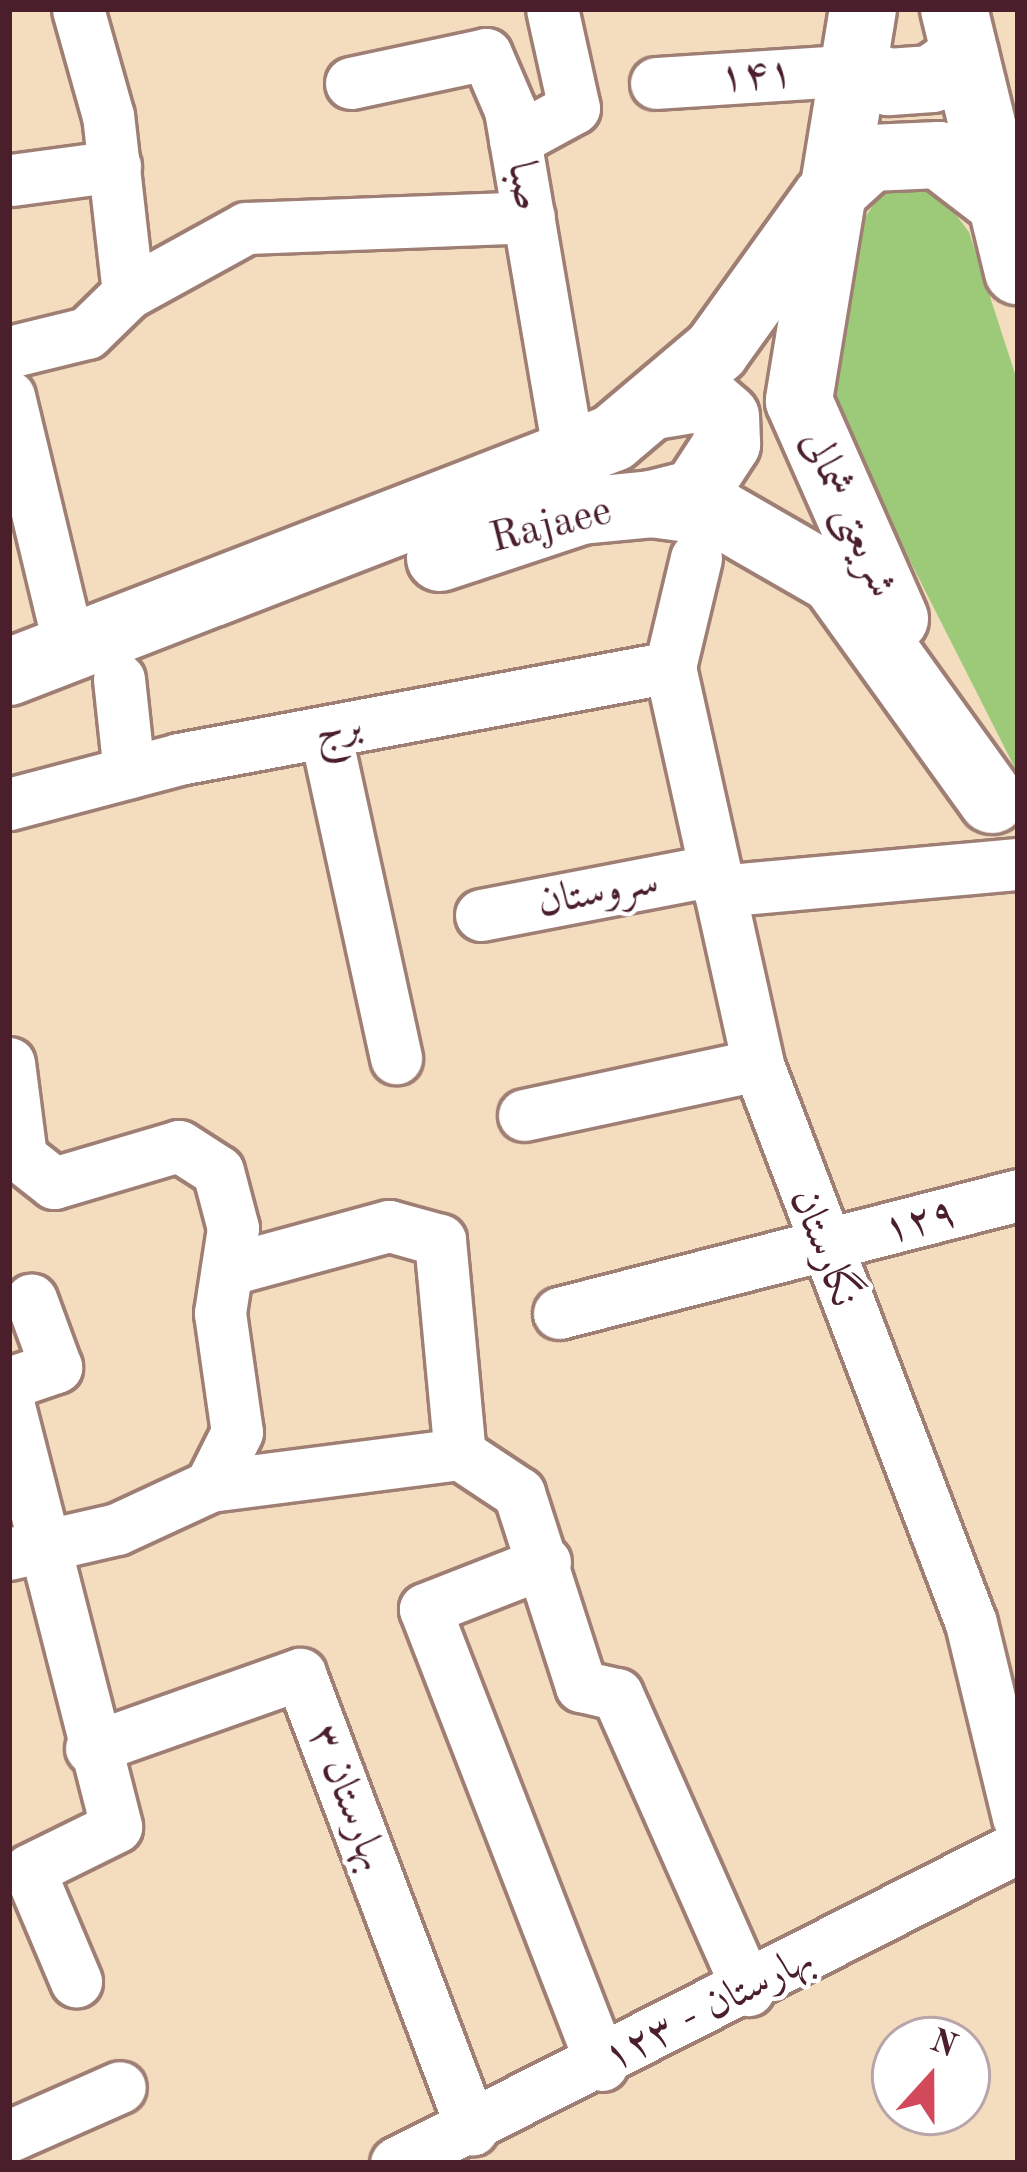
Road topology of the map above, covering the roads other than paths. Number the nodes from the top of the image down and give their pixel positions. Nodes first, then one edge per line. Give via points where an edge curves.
1 (78, 9) edge
2 (552, 9) edge
3 (860, 39) edge
4 (978, 74) edge
5 (656, 82) dead end
6 (351, 83) dead end
7 (515, 140) junction
8 (115, 166) junction
9 (12, 180) dead end
10 (991, 195) junction
11 (826, 198) junction
12 (529, 217) junction
13 (1018, 271) edge
14 (128, 292) junction
15 (9, 352) edge
16 (9, 396) edge
17 (654, 406) junction
18 (570, 460) junction
19 (652, 504) junction
20 (696, 558) dead end
21 (94, 664) junction
22 (670, 667) junction
23 (9, 672) edge
24 (9, 718) edge
25 (325, 732) junction
26 (129, 772) junction
27 (9, 804) edge
28 (1005, 825) edge
29 (1018, 864) edge
30 (717, 881) junction
31 (482, 915) dead end
32 (396, 1058) dead end
33 (9, 1063) edge
34 (758, 1066) junction
35 (524, 1115) dead end
36 (1018, 1195) edge
37 (821, 1249) junction
38 (227, 1270) junction
39 (32, 1299) dead end
40 (559, 1313) dead end
41 (9, 1383) edge
42 (9, 1406) edge
43 (460, 1454) junction
44 (210, 1486) junction
45 (24, 1551) edge
46 (545, 1562) junction
47 (91, 1748) junction
48 (1018, 1817) edge
49 (1018, 1847) edge
50 (76, 1981) dead end
51 (748, 1990) junction
52 (602, 2065) junction
53 (120, 2087) dead end
54 (472, 2130) junction
55 (9, 2136) edge
56 (396, 2163) edge

1 - 8 street
2 - 7 street via 574,109
3 - 4 main road via 889,82
3 - 5 street, ۱۴۱
3 - 11 main road, شریعتی شمالی
4 - 10 main road
6 - 7 street, صبا via 486,54
7 - 12 street, صبا
8 - 9 street
8 - 14 street
10 - 11 main road via 939,155 903,150 870,158
10 - 13 main road
11 - 17 main road, Rajaee via 716,350
11 - 28 main road, شریعتی شمالی via 799,401 880,590
12 - 14 street via 246,228
12 - 18 street, صبا
14 - 15 street via 87,333
16 - 21 street
17 - 18 main road, Rajaee
17 - 19 main road via 704,398 726,417 727,444 694,493
18 - 21 main road, Rajaee
19 - 21 main road, Rajaee via 511,531
19 - 28 main road, Rajaee via 718,513 834,580
20 - 22 street
21 - 23 main road, Rajaee
21 - 24 main road, Rajaee
21 - 26 street
22 - 25 street, برج
22 - 30 street, نگارستان
25 - 26 street, برج
25 - 32 street
26 - 27 street, برج
29 - 30 street, سروستان
30 - 31 street, سروستان
30 - 34 street, نگارستان
33 - 38 street via 21,1157 54,1184 179,1146 218,1171 233,1228
34 - 35 street
34 - 37 street, نگارستان
36 - 37 street, ۱۲۹
37 - 40 street, ۱۲۹
37 - 48 street, نگارستان via 971,1623
38 - 43 street via 389,1226 440,1240
38 - 44 street via 220,1312 237,1432
39 - 41 street via 56,1367
42 - 45 street
43 - 44 street
43 - 46 street via 518,1493
44 - 45 street via 117,1529
45 - 47 street
46 - 51 street via 580,1686 617,1694
46 - 52 street via 425,1609
47 - 50 street via 116,1827 28,1870
47 - 54 street, بهارستان ۳ via 300,1674
49 - 51 street, بهارستان - ۱۲۳
51 - 52 street, بهارستان - ۱۲۳
52 - 54 street, بهارستان - ۱۲۳
53 - 55 street
54 - 56 street, بهارستان - ۱۲۳

